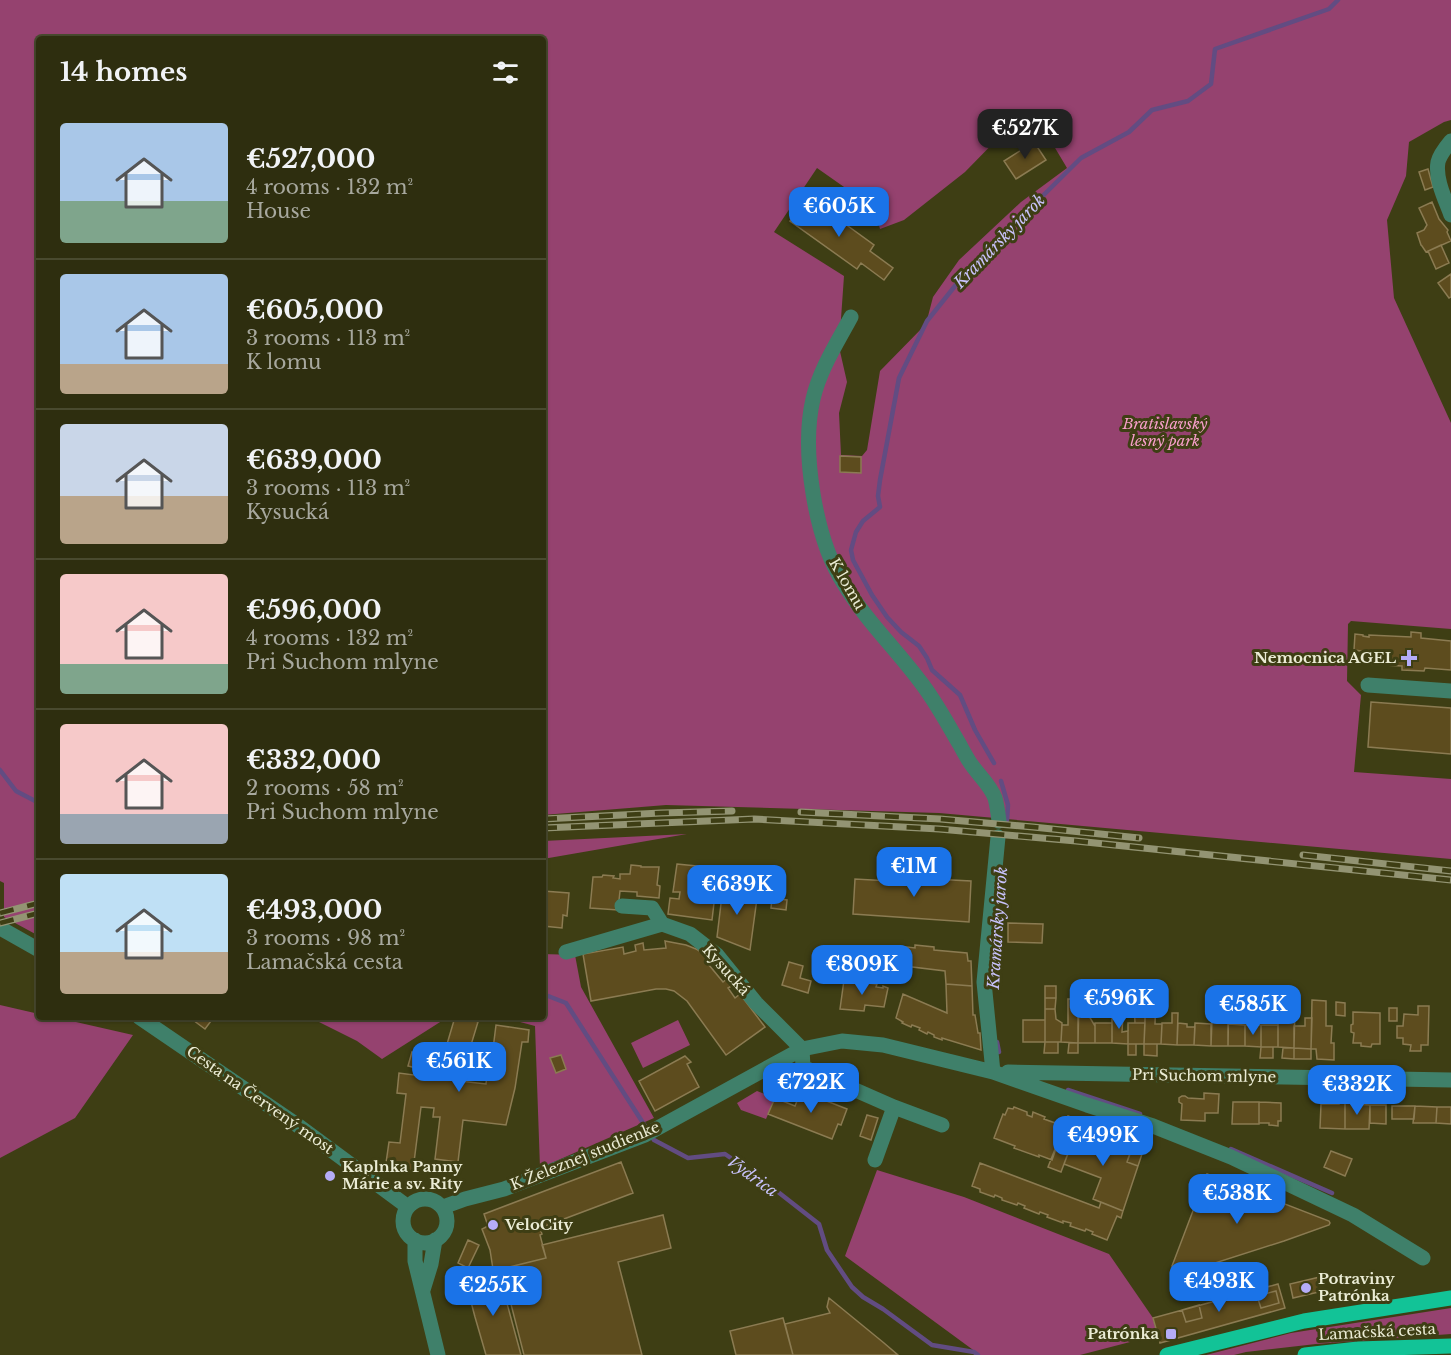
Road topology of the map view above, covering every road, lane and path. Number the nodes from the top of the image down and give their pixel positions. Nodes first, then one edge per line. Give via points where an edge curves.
1 (1451, 141) edge
2 (1451, 215) edge
3 (851, 317) dead end
4 (1368, 685) dead end
5 (1451, 691) edge
6 (999, 820) dead end
7 (998, 837) dead end
8 (622, 906) dead end
9 (662, 924) junction
10 (0, 928) edge
11 (36, 948) edge
12 (566, 952) dead end
13 (143, 1020) edge
14 (802, 1049) junction
15 (993, 1072) junction
16 (1451, 1080) edge
17 (894, 1107) junction
18 (942, 1125) dead end
19 (875, 1160) dead end
20 (408, 1207) junction
21 (443, 1207) junction
22 (415, 1240) junction
23 (435, 1240) junction
24 (1423, 1258) dead end
25 (422, 1293) junction
26 (1451, 1298) edge
27 (1451, 1346) edge
28 (438, 1355) edge
29 (1167, 1355) edge
30 (1305, 1355) edge

1 - 2 street via 1440,156 1438,169
3 - 6 street, K lomu via 822,371 813,400 808,447 819,522 842,582 941,711 995,798
4 - 5 street
7 - 15 street via 984,982
8 - 9 street, Kysucká via 652,908
9 - 12 street
9 - 14 street, Kysucká via 690,934 717,955 756,1003
10 - 11 street
13 - 20 street, Cesta na Červený most via 300,1127
14 - 15 street, K Železnej studienke via 842,1041 884,1045
14 - 17 street, Kysucká via 803,1067
14 - 21 street, K Železnej studienke via 645,1135 504,1189
15 - 16 street, Pri Suchom mlyne
15 - 24 street, K Železnej studienke via 1231,1157 1353,1215
17 - 18 street
17 - 19 street
20 - 21 street via 425,1199
20 - 22 street via 404,1223
21 - 23 street via 447,1226
22 - 23 street
22 - 25 street
23 - 25 street
25 - 28 street
26 - 29 main road, Lamačská cesta via 1304,1321
27 - 30 main road, Lamačská cesta

